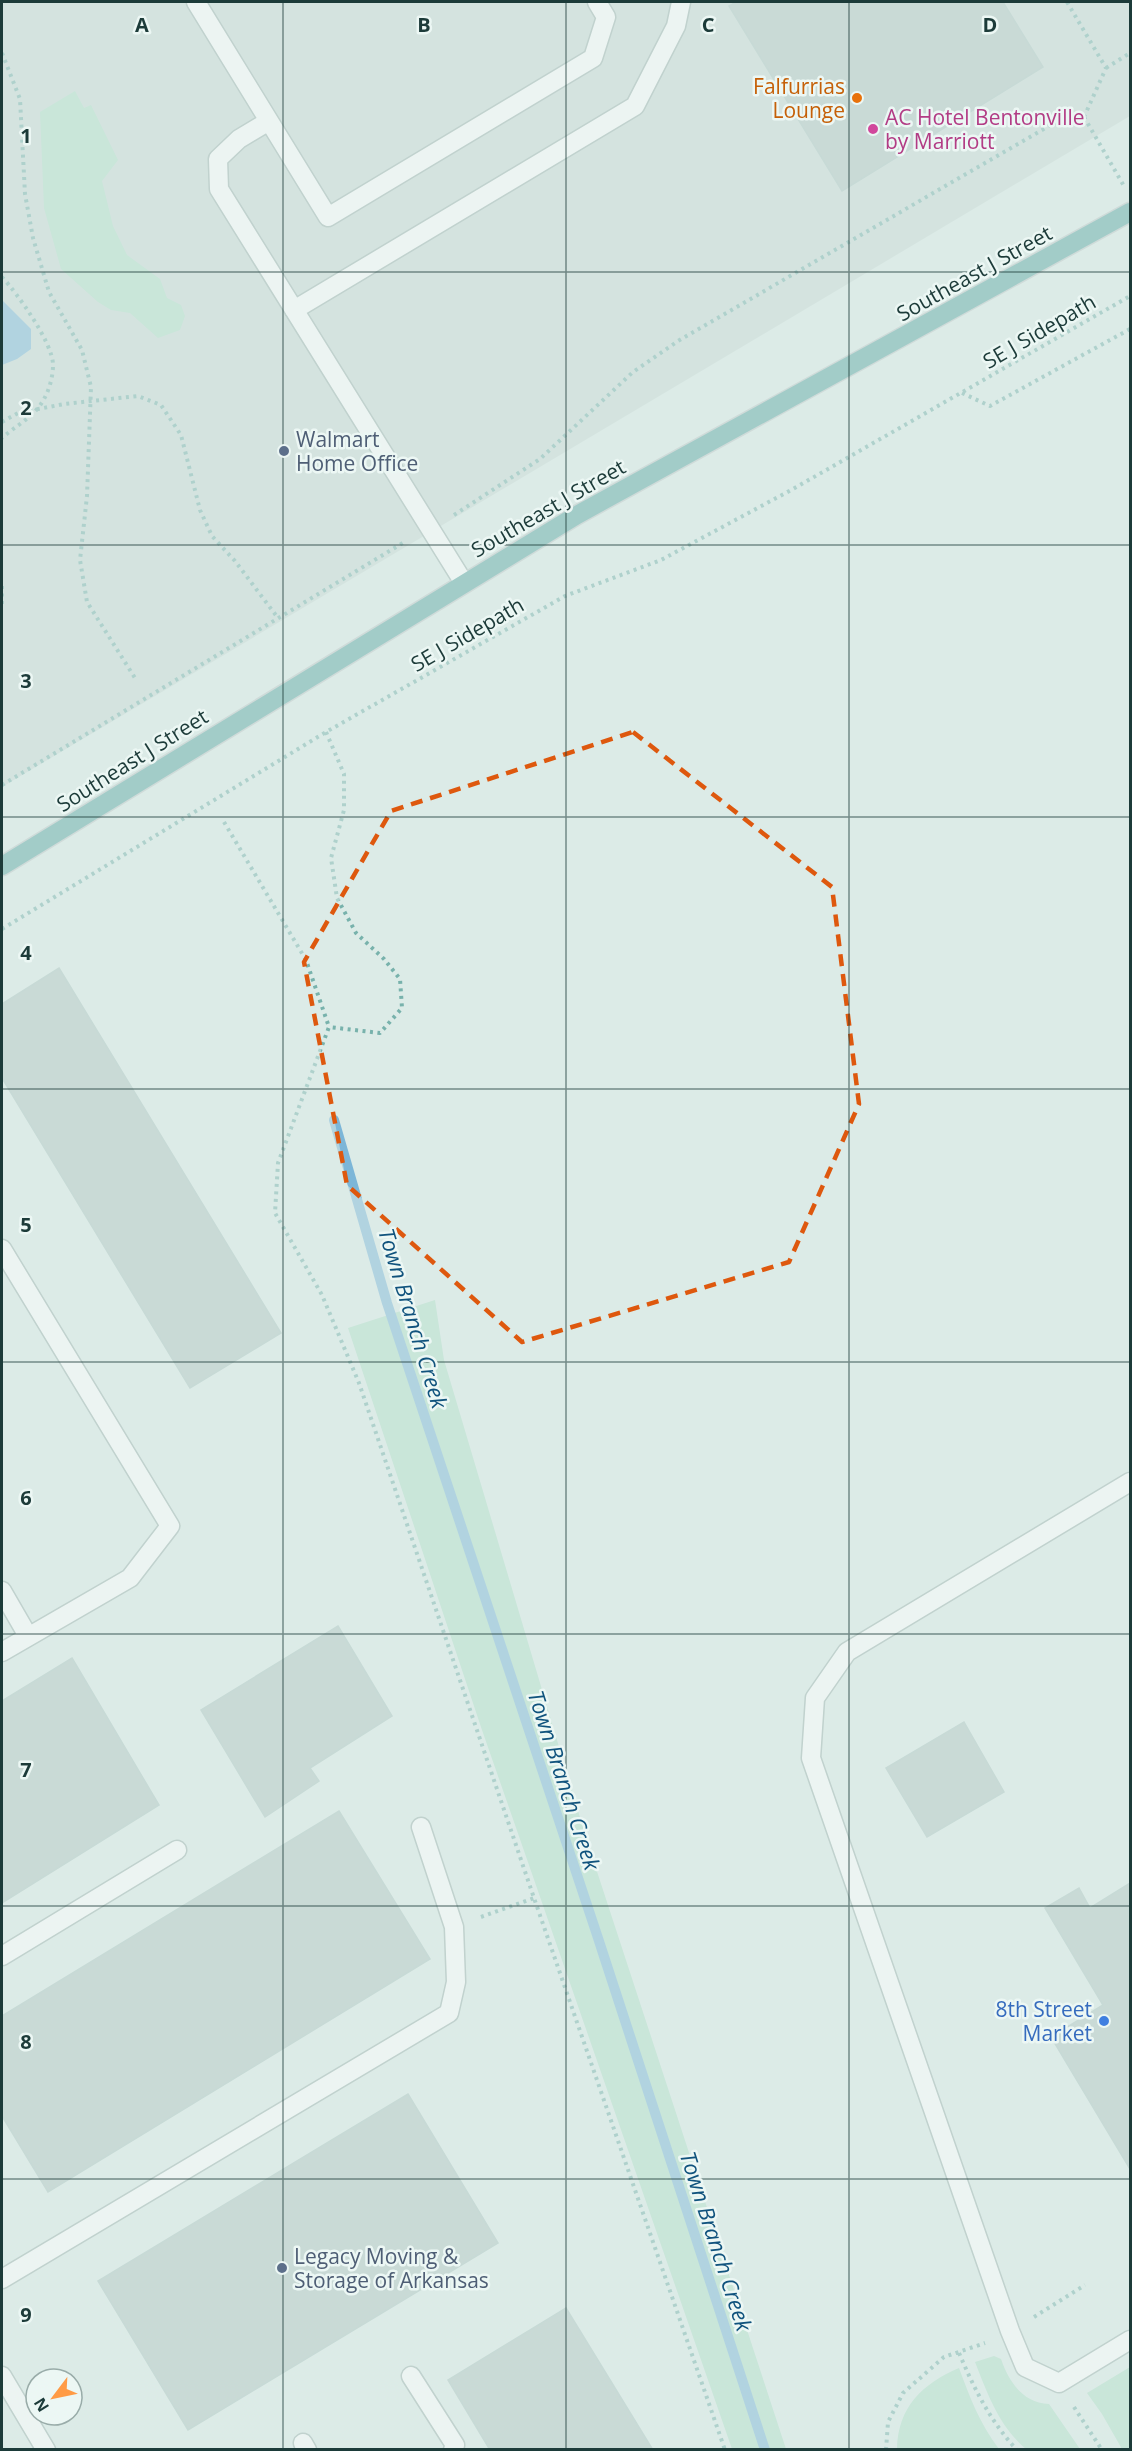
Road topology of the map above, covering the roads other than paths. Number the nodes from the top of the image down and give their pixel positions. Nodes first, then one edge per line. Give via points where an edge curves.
1 (196, 2) edge
2 (597, 2) edge
3 (681, 2) edge
4 (269, 121) junction
5 (1131, 212) edge
6 (294, 310) junction
7 (464, 583) junction
8 (2, 866) edge
9 (2, 1249) edge
10 (1131, 1482) edge
11 (2, 1591) edge
12 (28, 1636) junction
13 (2, 1652) edge
14 (421, 1827) dead end
15 (177, 1850) dead end
16 (2, 1956) edge
17 (2, 2279) edge
18 (1131, 2340) edge
19 (2, 2376) edge
20 (411, 2376) dead end
21 (46, 2450) edge
22 (453, 2450) edge

1 - 4 street
2 - 4 street via 606,17 593,58 328,217
3 - 6 street via 676,26 635,106
4 - 6 street via 239,139 218,159 219,189
5 - 7 main road, Southeast J Street via 577,515
6 - 7 street
7 - 8 main road, Southeast J Street
9 - 12 street via 170,1526 130,1578
10 - 18 street via 847,1652 815,1698 811,1758 1025,2367 1059,2383
11 - 12 street
12 - 13 street
14 - 17 street via 454,1927 456,1982 449,2013
15 - 16 street
19 - 21 street
20 - 22 street via 455,2445

